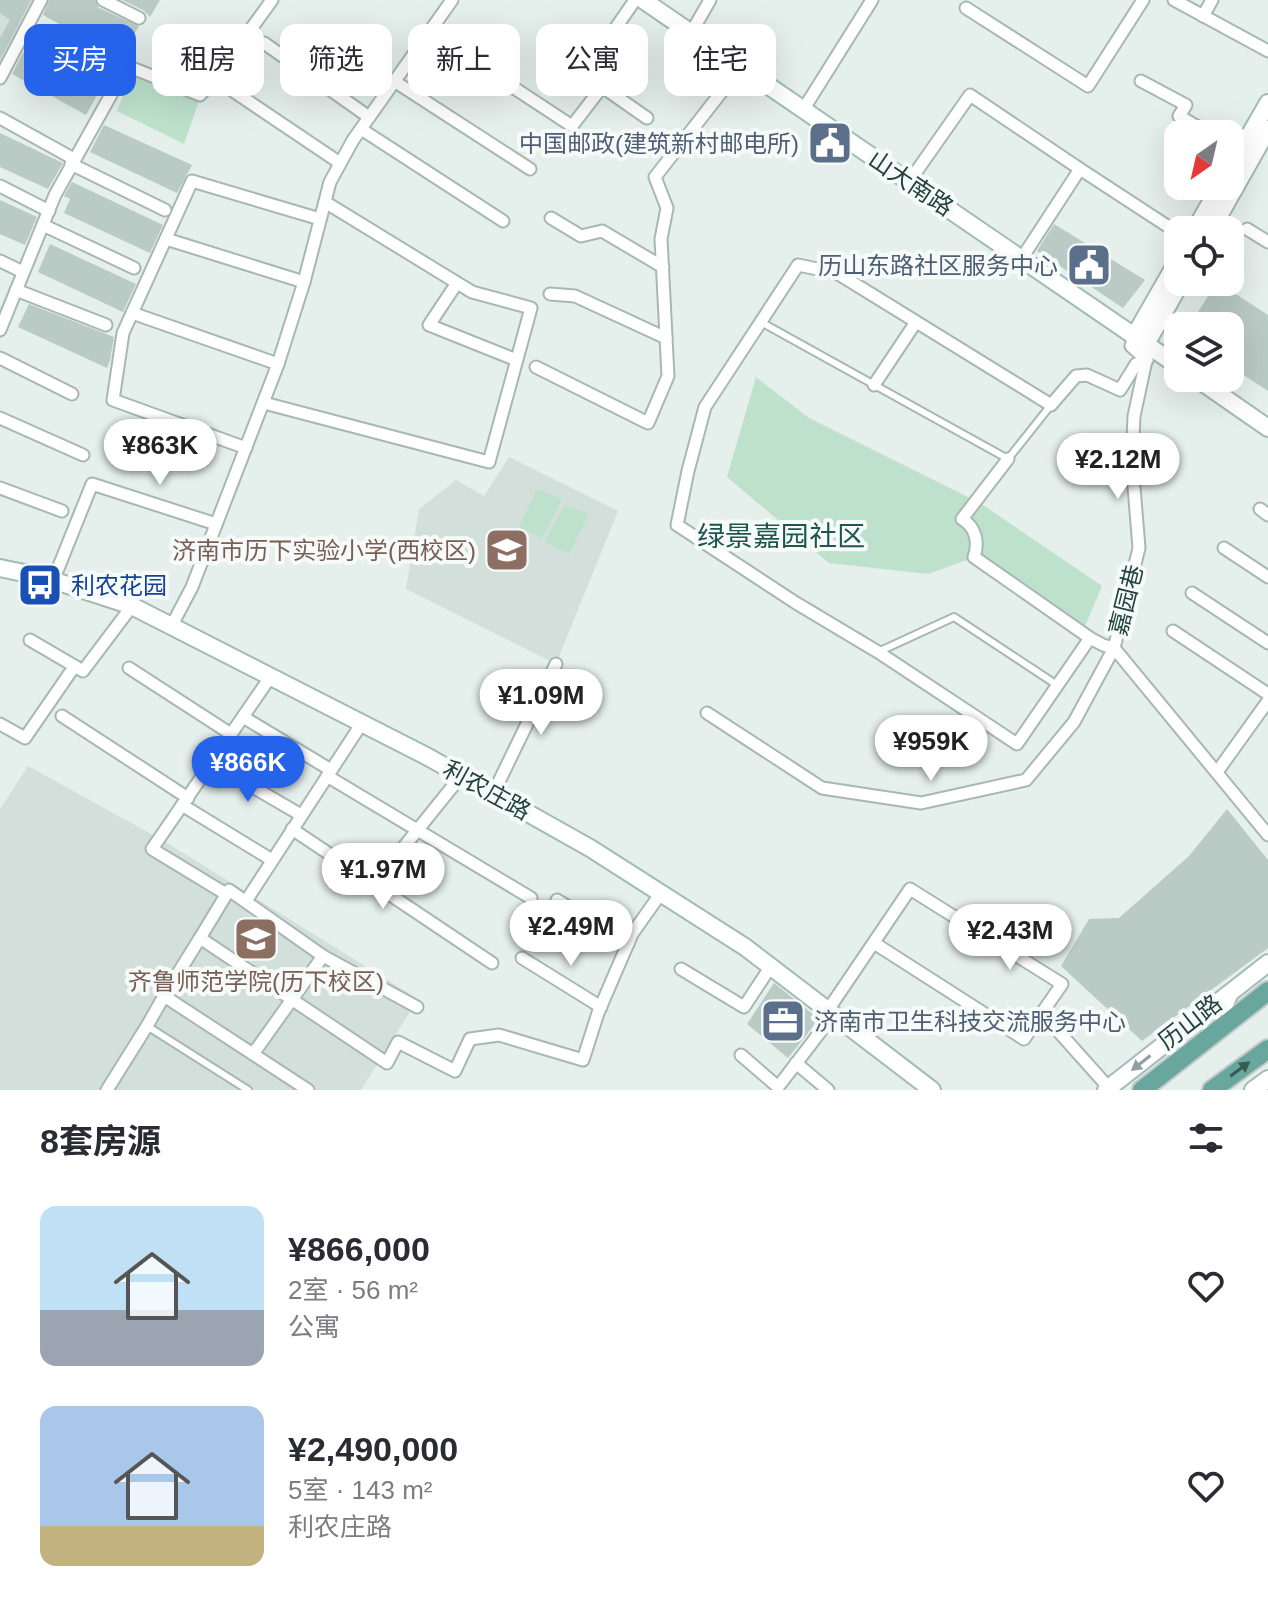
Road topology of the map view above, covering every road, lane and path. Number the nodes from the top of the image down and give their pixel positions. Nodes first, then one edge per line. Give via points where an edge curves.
1 (41, 0) edge
2 (103, 0) edge
3 (272, 0) edge
4 (452, 0) edge
5 (635, 0) edge
6 (643, 0) edge
7 (710, 0) edge
8 (872, 0) edge
9 (1143, 0) edge
10 (1174, 0) edge
11 (1212, 0) edge
12 (966, 8) dead end
13 (1203, 16) junction
14 (139, 18) dead end
15 (28, 24) edge
16 (435, 24) edge
17 (618, 24) edge
18 (678, 24) edge
19 (696, 24) edge
20 (24, 32) edge
21 (264, 43) dead end
22 (1268, 51) edge
23 (408, 61) edge
24 (0, 78) edge
25 (394, 81) junction
26 (1141, 81) dead end
27 (776, 91) edge
28 (520, 92) edge
29 (240, 96) edge
30 (595, 96) edge
31 (615, 96) edge
32 (718, 96) edge
33 (1268, 103) edge
34 (803, 110) junction
35 (369, 117) junction
36 (0, 118) edge
37 (647, 118) dead end
38 (1186, 120) edge
39 (361, 129) junction
40 (1268, 129) edge
41 (1244, 136) edge
42 (73, 162) junction
43 (340, 163) junction
44 (530, 169) dead end
45 (1080, 169) junction
46 (909, 182) junction
47 (0, 186) edge
48 (325, 202) junction
49 (165, 210) dead end
50 (49, 211) junction
51 (1219, 216) edge
52 (551, 218) dead end
53 (320, 219) junction
54 (503, 221) dead end
55 (1164, 224) edge
56 (43, 225) junction
57 (1247, 229) dead end
58 (166, 239) junction
59 (1268, 242) edge
60 (1022, 258) junction
61 (0, 261) edge
62 (663, 267) junction
63 (134, 268) dead end
64 (23, 272) junction
65 (304, 282) junction
66 (457, 283) junction
67 (16, 290) junction
68 (550, 294) dead end
69 (1164, 294) edge
70 (1173, 296) edge
71 (132, 313) junction
72 (761, 322) junction
73 (916, 322) junction
74 (106, 325) dead end
75 (0, 330) edge
76 (666, 338) junction
77 (1143, 346) junction
78 (0, 358) edge
79 (1164, 358) edge
80 (514, 359) dead end
81 (278, 364) junction
82 (536, 367) dead end
83 (874, 385) junction
84 (1216, 392) edge
85 (72, 394) dead end
86 (264, 403) junction
87 (1051, 405) junction
88 (0, 418) edge
89 (1268, 428) edge
90 (246, 448) junction
91 (83, 455) dead end
92 (1008, 459) junction
93 (0, 488) edge
94 (62, 511) dead end
95 (216, 524) junction
96 (1224, 548) dead end
97 (0, 568) edge
98 (1268, 577) edge
99 (53, 581) junction
100 (1192, 593) dead end
101 (132, 606) junction
102 (172, 625) junction
103 (1173, 631) dead end
104 (1090, 638) junction
105 (30, 640) dead end
106 (1268, 643) edge
107 (1114, 648) junction
108 (878, 652) junction
109 (556, 664) dead end
110 (74, 667) junction
111 (129, 668) dead end
112 (271, 676) junction
113 (1057, 685) junction
114 (1268, 694) edge
115 (1268, 701) edge
116 (707, 713) dead end
117 (62, 716) dead end
118 (243, 717) junction
119 (362, 723) junction
120 (0, 724) edge
121 (231, 734) junction
122 (212, 763) junction
123 (1217, 772) junction
124 (329, 773) junction
125 (461, 776) junction
126 (493, 794) junction
127 (185, 801) junction
128 (301, 815) junction
129 (292, 829) junction
130 (418, 830) junction
131 (1268, 835) edge
132 (272, 860) junction
133 (374, 884) junction
134 (661, 893) junction
135 (226, 894) junction
136 (248, 898) dead end
137 (531, 898) dead end
138 (557, 900) dead end
139 (200, 938) junction
140 (874, 943) junction
141 (628, 944) junction
142 (323, 956) junction
143 (522, 958) dead end
144 (492, 963) dead end
145 (1268, 963) edge
146 (771, 966) junction
147 (681, 969) dead end
148 (1239, 985) junction
149 (1268, 991) edge
150 (164, 996) junction
151 (291, 999) junction
152 (417, 1007) dead end
153 (601, 1007) junction
154 (831, 1012) junction
155 (1042, 1013) junction
156 (147, 1026) junction
157 (1218, 1029) junction
158 (1268, 1049) edge
159 (253, 1054) junction
160 (741, 1055) dead end
161 (796, 1063) junction
162 (1107, 1089) edge
163 (107, 1090) edge
164 (248, 1090) edge
165 (308, 1090) edge
166 (828, 1090) edge
167 (932, 1090) edge
168 (1142, 1090) edge
169 (1212, 1090) edge

1 - 15 street
2 - 14 street
3 - 42 street via 200,95 127,66
4 - 16 street
5 - 17 street
6 - 18 street, 山大南路
7 - 19 street
8 - 34 street
9 - 12 street via 1088,86
10 - 13 street
11 - 13 street
13 - 22 street
20 - 24 street
21 - 35 street
23 - 25 street
25 - 35 street
25 - 44 street
26 - 38 street via 1186,105 1179,116
27 - 34 street, 山大南路
28 - 30 street via 572,126
29 - 43 street
31 - 37 street
32 - 62 street via 655,177 667,208
33 - 41 street
34 - 46 street, 山大南路
35 - 39 street
36 - 42 street
39 - 43 street
39 - 54 street
40 - 51 street
42 - 49 street
42 - 50 street
43 - 48 street
45 - 46 street via 970,95
45 - 55 street
45 - 60 street
46 - 60 street, 山大南路
47 - 50 street
48 - 53 street
48 - 66 street
50 - 56 street
52 - 62 street via 581,236 602,231
53 - 58 street via 192,181
53 - 65 street
56 - 63 street
56 - 64 street
57 - 59 street
58 - 65 street
58 - 71 street
60 - 77 street, 山大南路
61 - 64 street
62 - 76 street
64 - 67 street
65 - 81 street
66 - 80 street via 429,325
66 - 86 street via 531,308 489,462
67 - 74 street
67 - 75 street
68 - 76 street via 575,296
69 - 77 street
70 - 77 street
71 - 81 street
71 - 90 street via 123,333 113,400
72 - 73 street via 798,265 837,273
72 - 83 lane
72 - 108 street via 705,407 677,525
73 - 83 street
73 - 87 street
76 - 82 street via 668,376 648,423
77 - 79 street, 山大南路
77 - 87 street via 1120,390 1087,375 1076,376
77 - 107 street, 嘉园巷 via 1132,463 1139,548
78 - 85 street
81 - 86 street
83 - 92 lane
84 - 89 street
86 - 90 street
87 - 92 lane
88 - 91 street
90 - 95 street
92 - 104 street via 962,519 975,535 974,557
93 - 94 street
95 - 99 street via 92,484
95 - 102 street
96 - 98 street
97 - 99 street, 利农庄路
99 - 101 street, 利农庄路
100 - 106 street
101 - 102 street, 利农庄路
101 - 110 street via 83,671
102 - 112 street, 利农庄路
103 - 114 street
104 - 107 street
104 - 113 street
105 - 110 street
107 - 116 street via 1074,722 1026,780 921,803 822,788
107 - 123 street, 嘉园巷
108 - 113 lane via 954,617
108 - 113 street via 1017,744
109 - 126 street
110 - 120 street via 25,738
111 - 121 street
112 - 118 street
112 - 119 street, 利农庄路
115 - 123 street
117 - 127 street
118 - 121 street
118 - 124 street
119 - 124 street
119 - 125 street, 利农庄路
121 - 122 street
122 - 127 street
122 - 128 street
123 - 131 street, 嘉园巷
124 - 128 street
124 - 130 street
125 - 126 street, 利农庄路
125 - 130 street
126 - 134 street, 利农庄路
127 - 132 street
127 - 135 street via 152,849
128 - 129 street
129 - 132 street
129 - 133 street
130 - 133 street
130 - 137 street
132 - 136 street
133 - 144 street
134 - 141 street
134 - 146 street, 利农庄路
135 - 139 street
135 - 142 street via 229,890
138 - 141 street
139 - 150 street
139 - 151 street
140 - 154 street
140 - 155 street via 1024,1039
140 - 155 street via 910,889 1062,984
141 - 153 street
142 - 151 street
142 - 152 street
143 - 153 street
145 - 148 street
146 - 147 street via 744,1007
146 - 154 street, 利农庄路
148 - 157 lane
148 -> 162 street
149 - 157 main road, 历山路
150 - 156 street
150 - 159 street
151 - 153 street via 387,1063 398,1042 455,1071 470,1039 499,1035 583,1060
151 - 159 street
154 - 161 street
154 - 167 street, 利农庄路
155 - 162 street
156 - 163 street
156 - 164 lane
157 - 168 main road, 历山路
169 -> 158 main road
159 - 165 street
160 - 161 street via 778,1087
161 - 166 street

